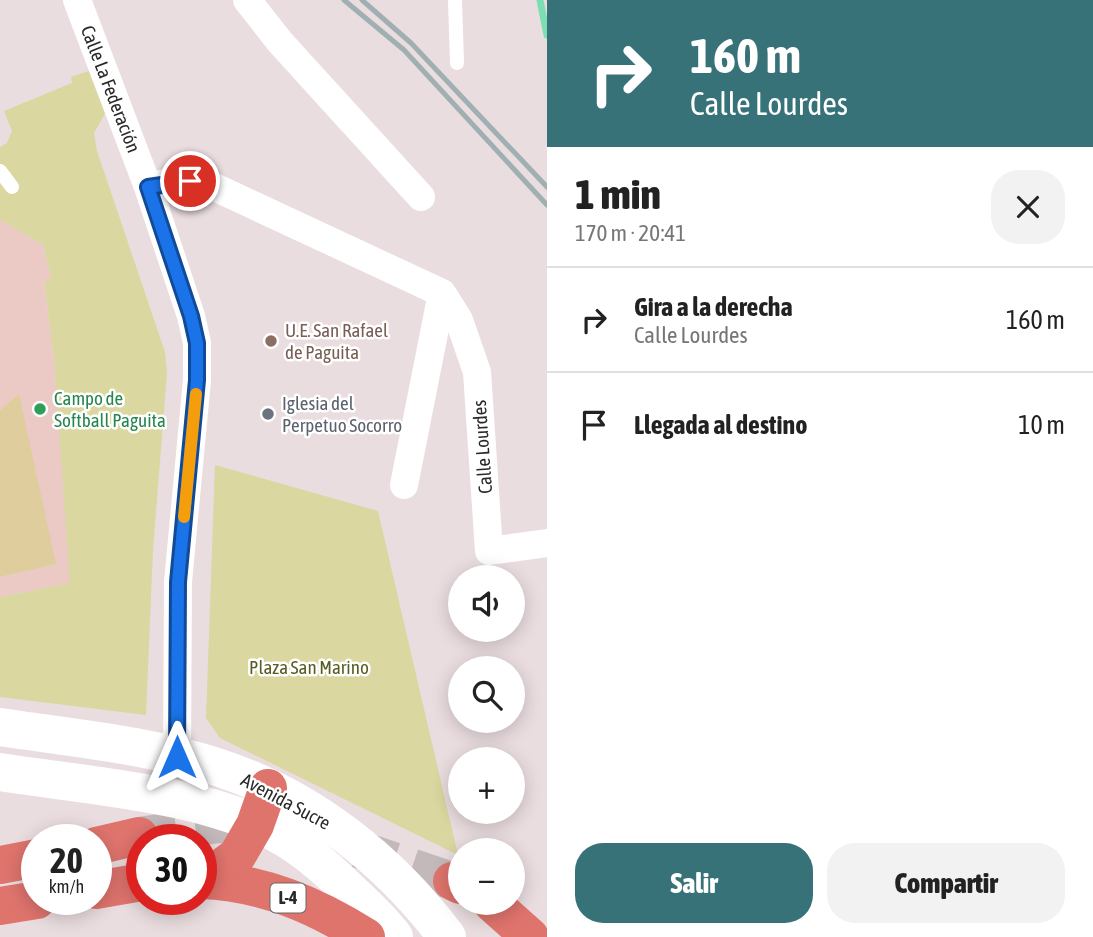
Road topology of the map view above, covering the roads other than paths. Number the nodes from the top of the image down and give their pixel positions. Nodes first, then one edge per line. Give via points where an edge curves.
1 (77, 0) edge
2 (247, 0) edge
3 (455, 0) edge
4 (457, 63) dead end
5 (0, 171) edge
6 (12, 187) dead end
7 (148, 187) junction
8 (421, 197) dead end
9 (442, 293) junction
10 (404, 485) dead end
11 (547, 543) edge
12 (0, 727) edge
13 (177, 757) junction
14 (0, 772) edge
15 (268, 788) junction
16 (255, 825) junction
17 (21, 861) edge
18 (0, 865) edge
19 (217, 870) edge
20 (217, 881) edge
21 (21, 903) edge
22 (0, 906) edge
23 (505, 915) edge
24 (366, 937) edge
25 (394, 937) edge
26 (447, 937) edge
27 (530, 937) edge

1 - 7 street, Calle La Federación
2 - 8 street via 279,42
3 - 4 lane
5 - 6 lane
7 - 9 street via 175,181 210,185
7 - 13 street, Calle La Federación via 197,343 178,582
9 - 10 street
9 - 11 street, Calle Lourdes via 459,320 477,372 489,551
12 - 13 main road, Avenida Sucre
13 - 15 main road, Avenida Sucre via 219,767
14 - 16 main road, Avenida Sucre / L-4 via 193,803
15 - 16 main road
15 - 26 main road, Avenida Sucre via 334,825 356,843 417,897
16 - 19 main road via 237,856
16 - 25 main road, Avenida Sucre / L-4 via 288,840 326,869
17 - 18 main road
20 - 24 main road, L-4 via 265,889 332,916
21 - 22 main road
23 - 27 main road

